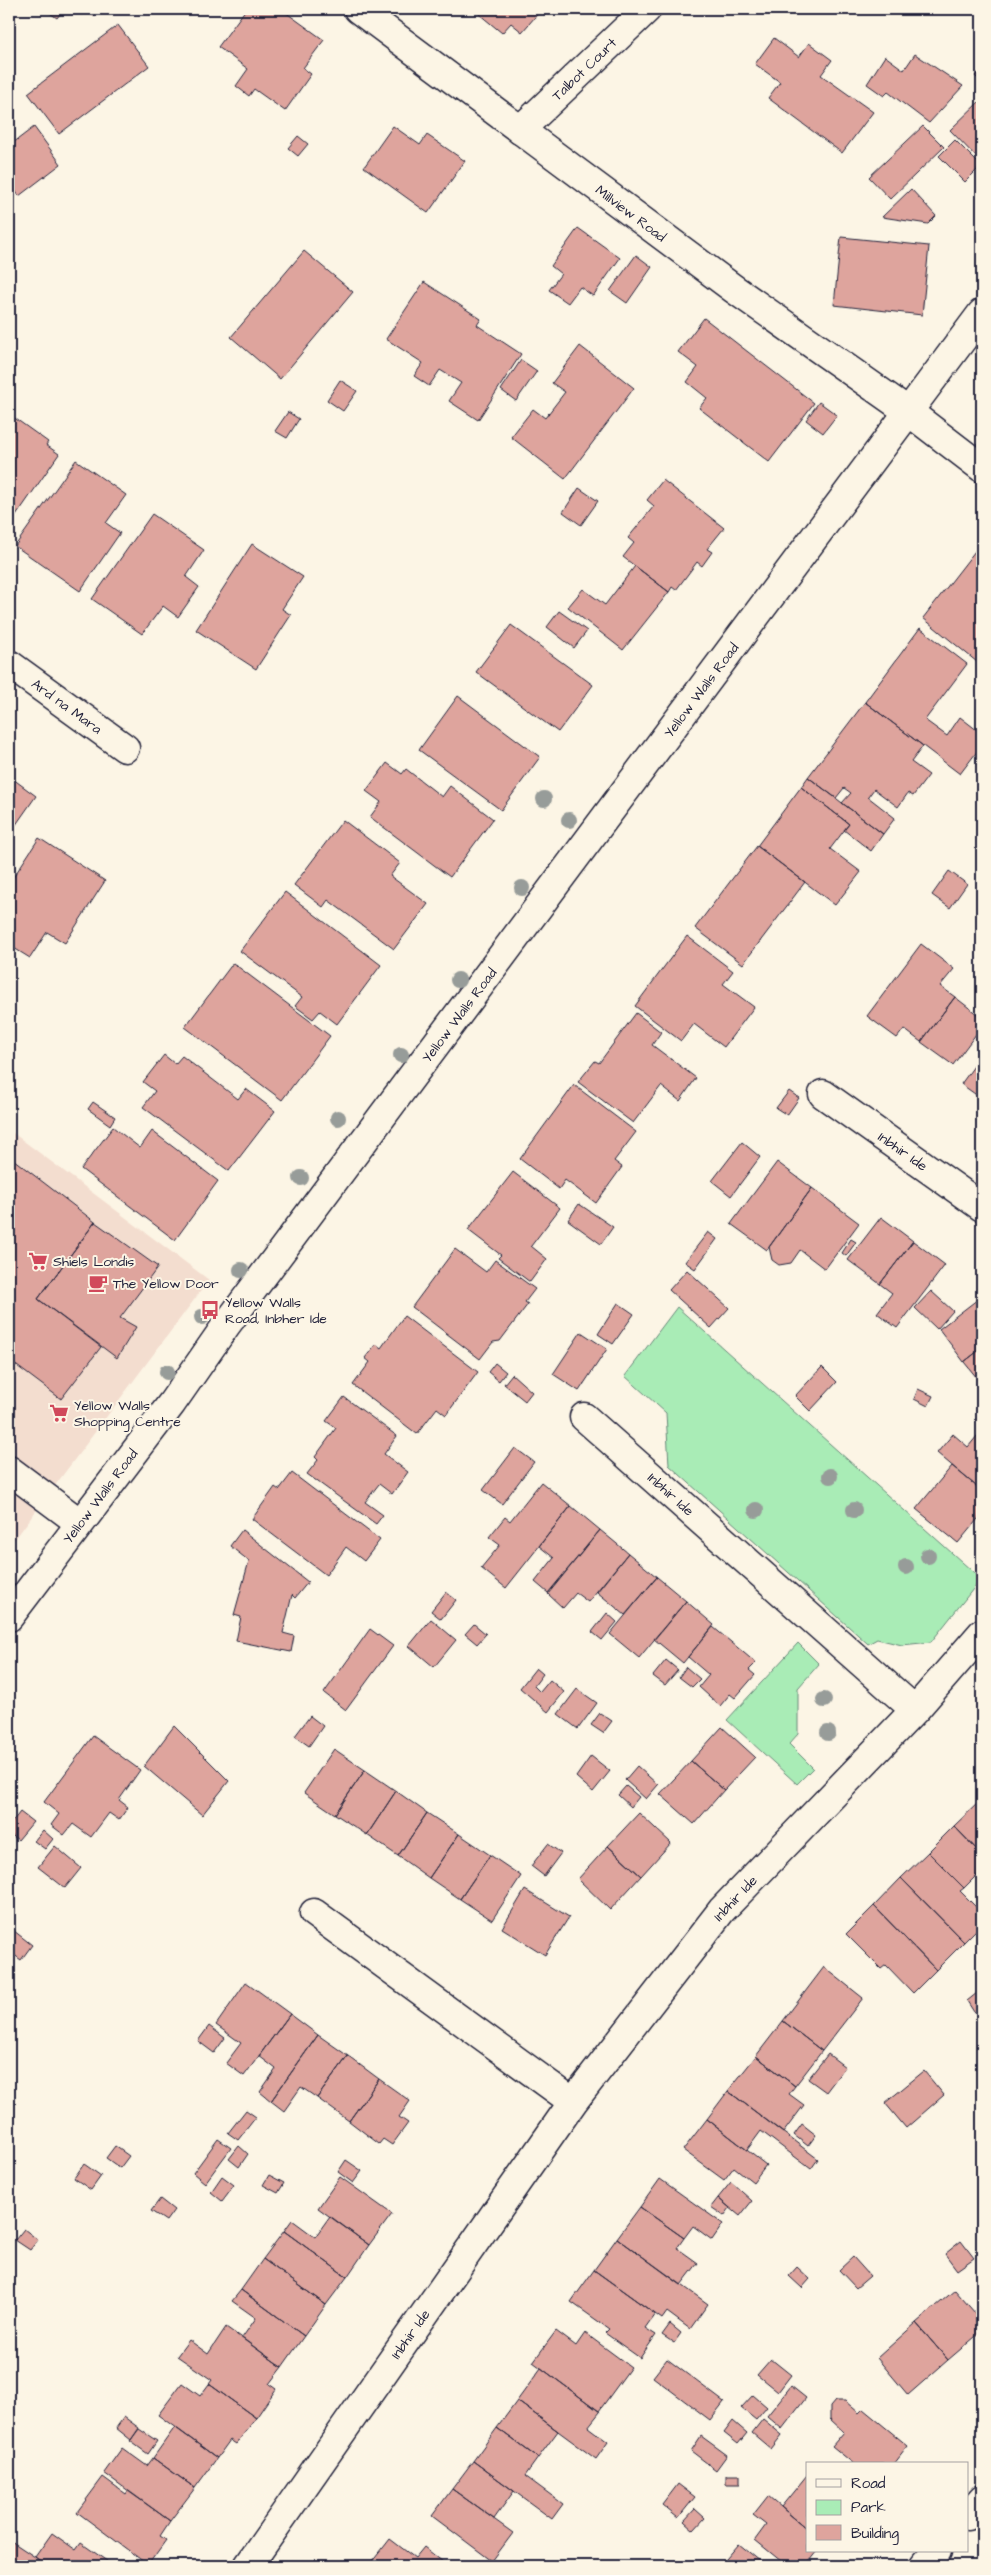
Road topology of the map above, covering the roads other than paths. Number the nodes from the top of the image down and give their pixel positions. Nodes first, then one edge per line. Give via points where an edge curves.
1 (358, 9) edge
2 (647, 9) edge
3 (520, 130) junction
4 (982, 312) edge
5 (909, 412) junction
6 (982, 468) edge
7 (9, 664) edge
8 (125, 748) dead end
9 (823, 1094) dead end
10 (982, 1207) edge
11 (584, 1417) dead end
12 (9, 1470) edge
13 (80, 1523) junction
14 (9, 1617) edge
15 (982, 1633) edge
16 (915, 1710) junction
17 (314, 1913) dead end
18 (573, 2102) junction
19 (936, 2552) edge
20 (248, 2566) edge
21 (924, 2566) edge

1 - 3 street, Millview Road
2 - 3 street, Talbot Court
3 - 5 street, Millview Road via 734,289
4 - 5 street, Yellow Walls Road
5 - 6 street, Millview Road
5 - 13 street, Yellow Walls Road
7 - 8 street, Ard na Mara
9 - 10 street, Inbhir Ide
11 - 16 street, Inbhir Ide
12 - 13 street
13 - 14 street, Yellow Walls Road
15 - 16 street, Inbhir Ide
16 - 18 street, Inbhir Ide via 722,1910
17 - 18 street
18 - 20 street, Inbhir Ide
19 - 21 street

